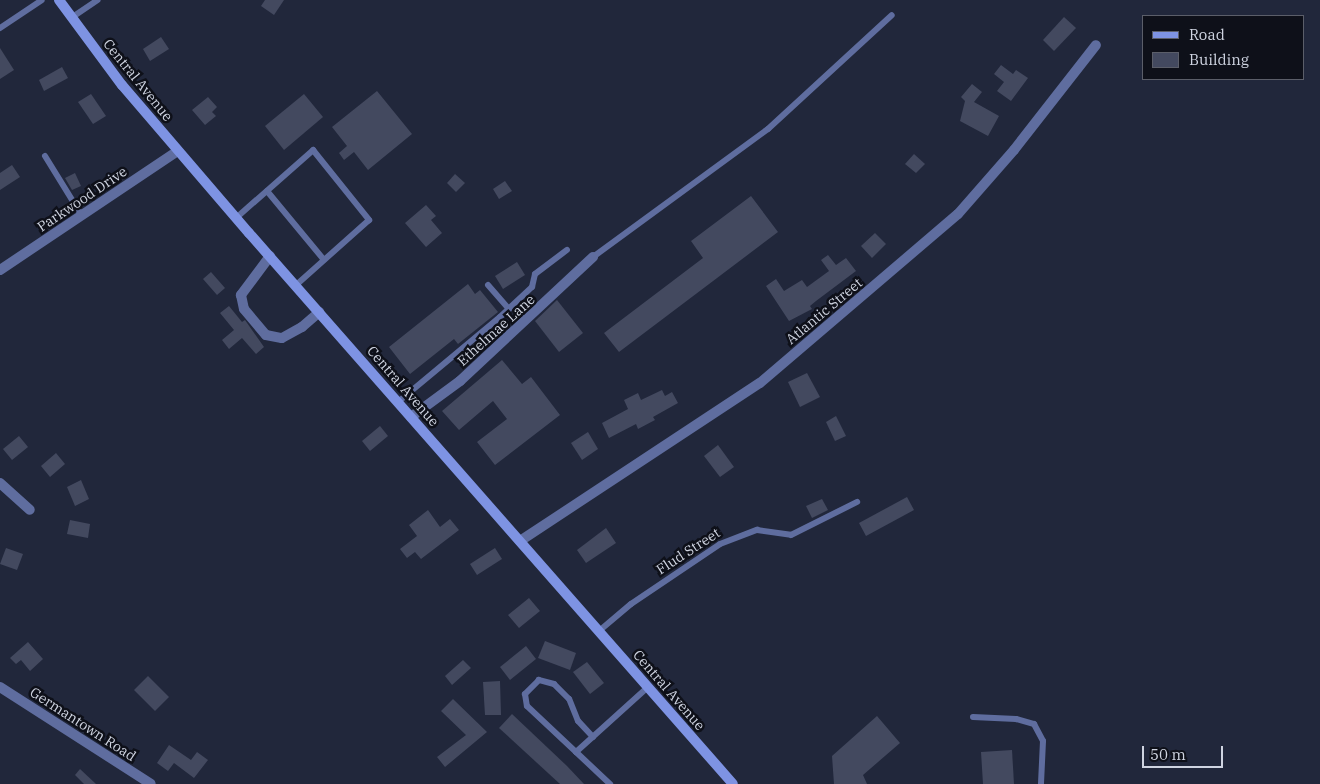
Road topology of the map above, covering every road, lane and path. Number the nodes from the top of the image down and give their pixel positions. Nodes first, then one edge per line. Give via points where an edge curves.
1 (42, 0) edge
2 (59, 0) edge
3 (98, 0) edge
4 (892, 15) dead end
5 (71, 18) junction
6 (0, 28) edge
7 (1096, 45) dead end
8 (178, 151) junction
9 (45, 156) dead end
10 (267, 191) junction
11 (82, 216) junction
12 (236, 218) junction
13 (567, 250) dead end
14 (270, 256) junction
15 (593, 257) joint
16 (324, 260) junction
17 (0, 270) edge
18 (296, 285) junction
19 (488, 285) dead end
20 (509, 308) junction
21 (319, 312) junction
22 (398, 402) junction
23 (411, 417) junction
24 (0, 484) edge
25 (857, 502) dead end
26 (30, 510) dead end
27 (520, 541) junction
28 (599, 632) junction
29 (648, 687) junction
30 (0, 688) edge
31 (972, 717) dead end
32 (593, 737) junction
33 (576, 752) junction
34 (151, 784) edge
35 (610, 784) edge
36 (733, 784) edge
37 (1041, 784) edge

1 - 6 lane
2 - 5 street, Central Avenue
3 - 5 lane
4 - 15 lane via 768,130
5 - 8 street, Central Avenue
7 - 27 street, Atlantic Street via 1014,150 958,214 752,388
8 - 11 street, Parkwood Drive
8 - 12 street, Central Avenue
9 - 11 lane
10 - 12 lane
10 - 16 lane
10 - 16 lane via 313,150 369,220
11 - 17 street, Parkwood Drive
12 - 14 street, Central Avenue
13 - 20 lane via 535,274 532,287
14 - 18 street, Central Avenue
14 - 21 street via 241,295 244,310 266,335 282,338
15 - 23 street, Ethelmae Lane via 460,381
16 - 18 lane
18 - 21 street, Central Avenue
19 - 20 lane
20 - 22 lane
21 - 22 street, Central Avenue
22 - 23 street, Central Avenue
23 - 27 street, Central Avenue
24 - 26 street
25 - 28 lane, Flud Street via 791,535 757,530 720,544 631,604
27 - 28 street, Central Avenue
28 - 29 street, Central Avenue
29 - 32 lane
29 - 36 street, Central Avenue
30 - 34 street, Germantown Road
31 - 37 lane via 1016,718 1034,724 1043,741
32 - 33 lane
32 - 33 lane via 578,721 569,699 554,684 539,680 525,694 527,706
33 - 35 lane

